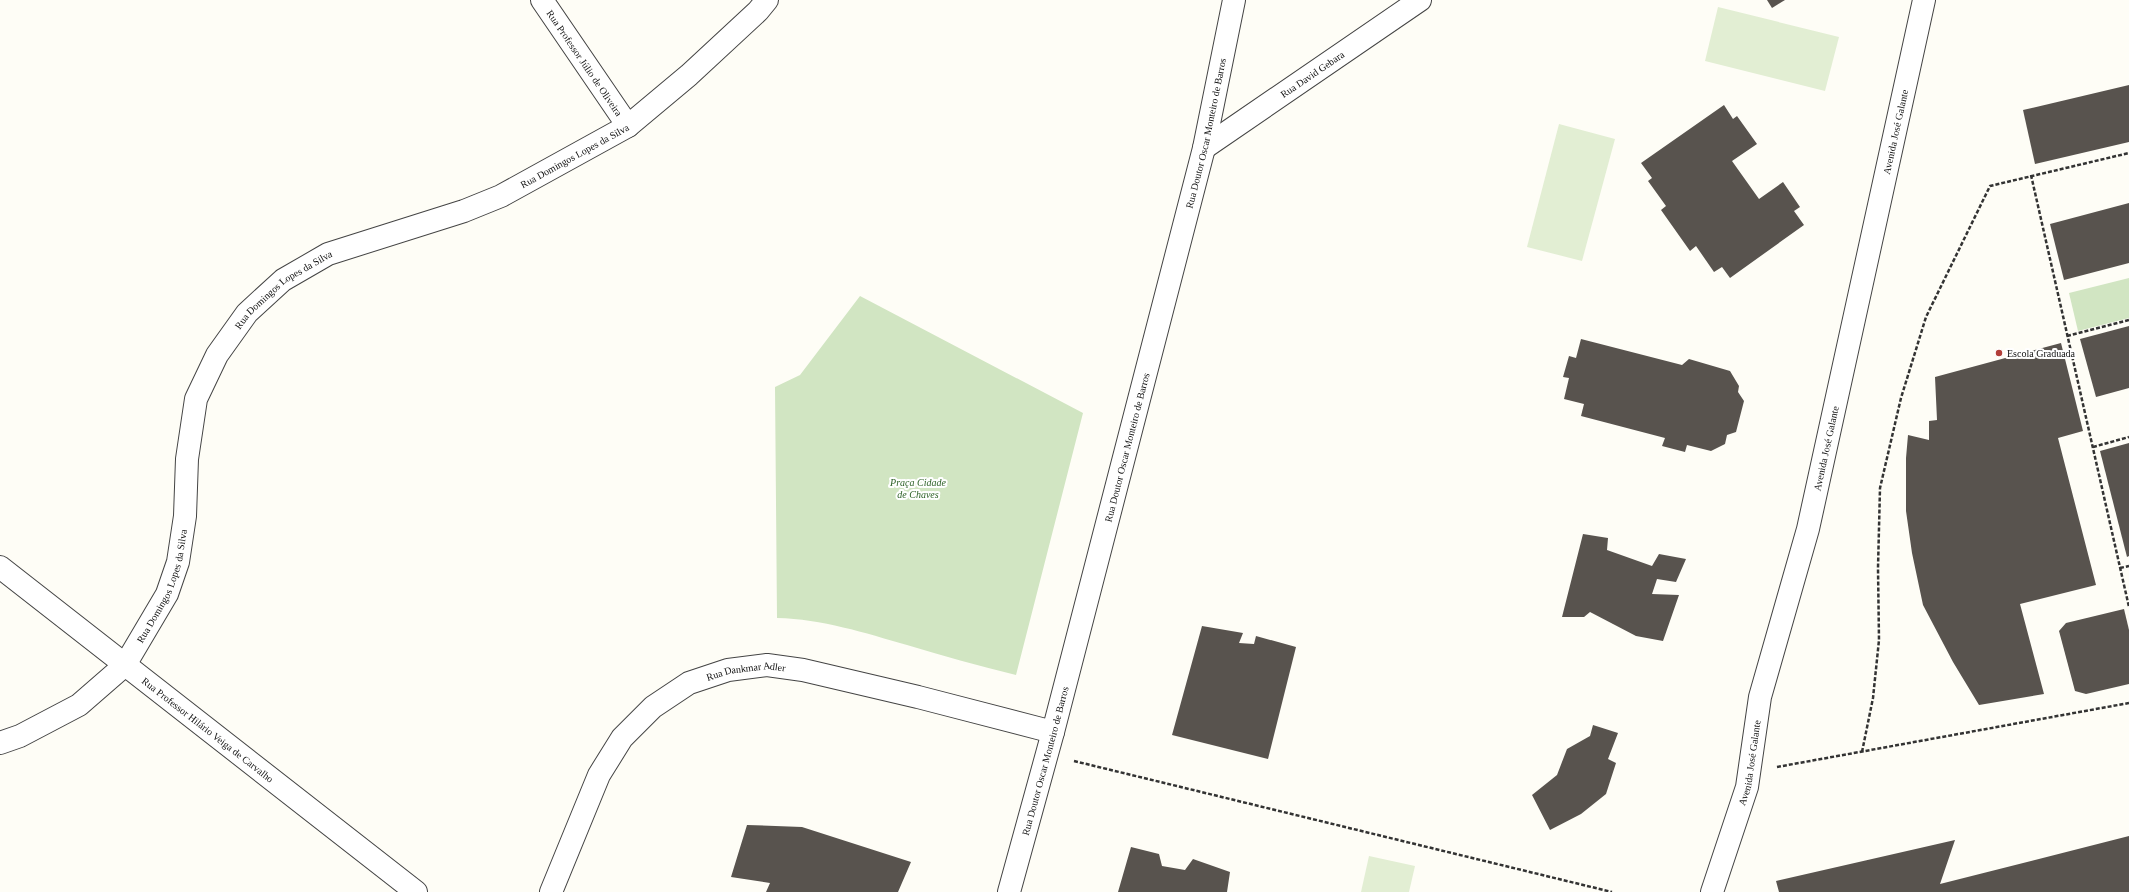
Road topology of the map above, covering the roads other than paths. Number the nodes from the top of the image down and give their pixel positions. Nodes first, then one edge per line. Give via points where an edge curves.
1 (542, 0) edge
2 (767, 0) edge
3 (1234, 0) edge
4 (1420, 0) edge
5 (1924, 0) edge
6 (628, 126) junction
7 (1204, 148) junction
8 (0, 567) edge
9 (125, 665) junction
10 (1053, 732) junction
11 (0, 744) edge
12 (416, 892) edge
13 (552, 892) edge
14 (1009, 892) edge
15 (1712, 892) edge

1 - 6 street, Rua Professor Júlio de Oliveira
2 - 6 street, Rua Domingos Lopes da Silva via 689,75
3 - 7 street, Rua Doutor Oscar Monteiro de Barros
4 - 7 street, Rua David Gebara
5 - 15 street, Avenida José Galante via 1808,529 1760,697 1747,786
6 - 9 street, Rua Domingos Lopes da Silva via 501,196 464,211 328,254 283,280 247,313 218,355 196,399 187,459 185,516 178,562 167,594
7 - 10 street, Rua Doutor Oscar Monteiro de Barros
8 - 9 street, Rua Professor Hilário Veiga de Carvalho
9 - 11 street, Rua Domingos Lopes da Silva via 79,704
9 - 12 street, Rua Professor Hilário Veiga de Carvalho
10 - 13 street, Rua Dankmar Adler via 803,670 767,665 728,670 689,683 653,707 622,738 600,775
10 - 14 street, Rua Doutor Oscar Monteiro de Barros

